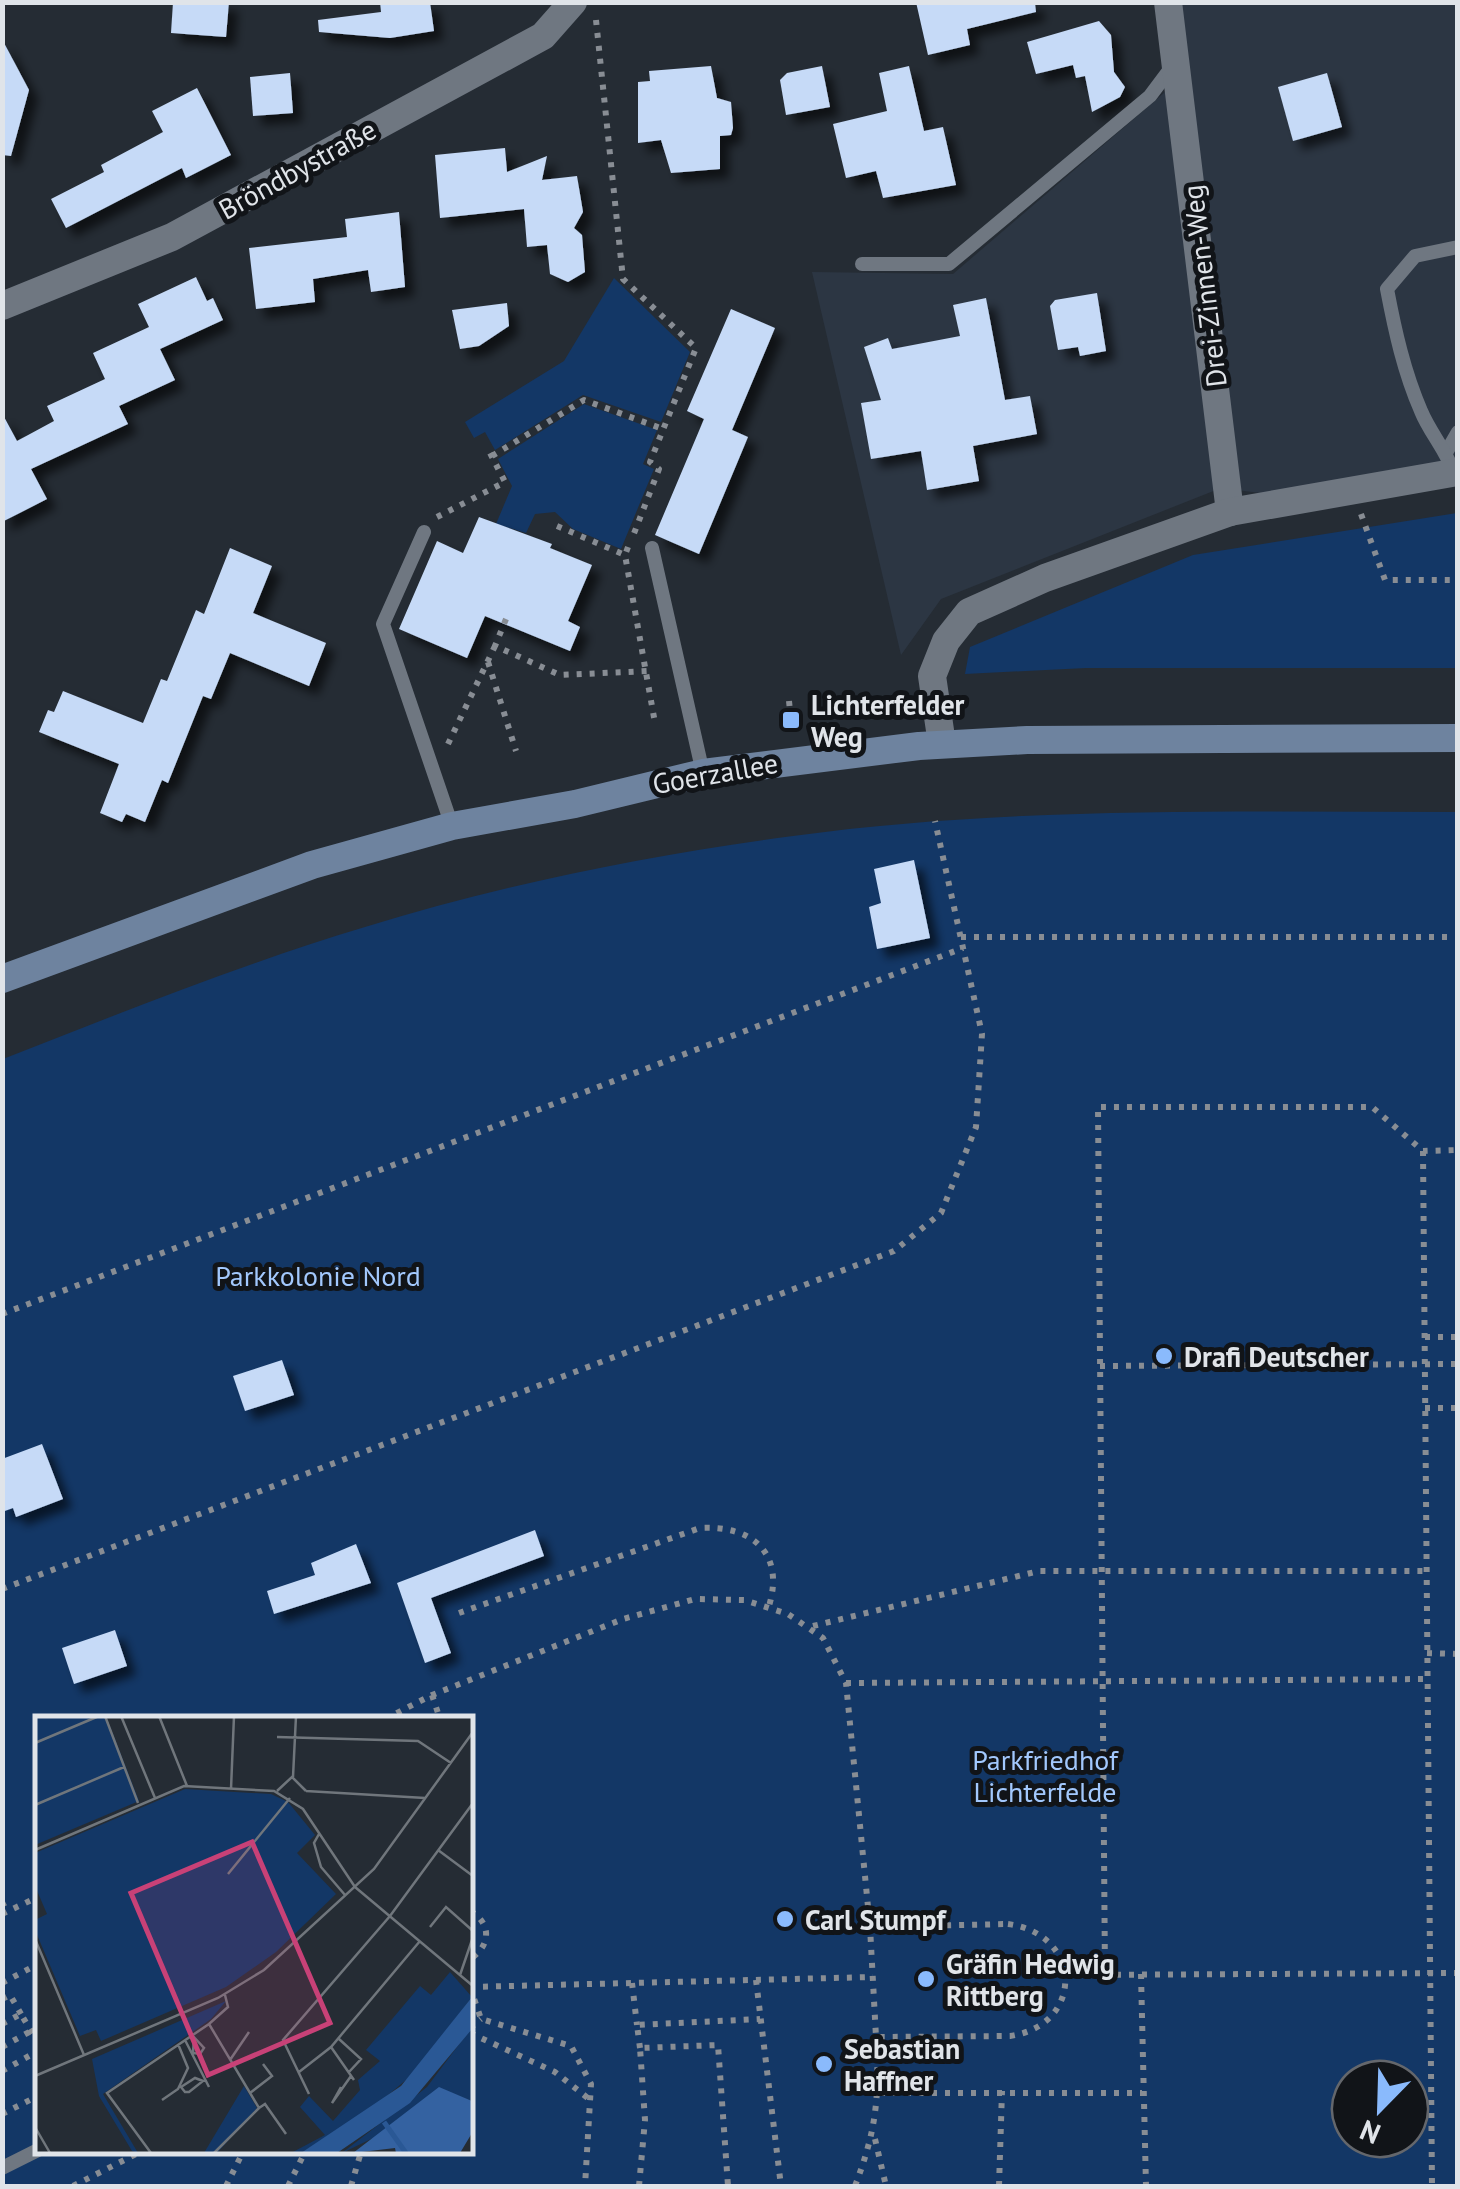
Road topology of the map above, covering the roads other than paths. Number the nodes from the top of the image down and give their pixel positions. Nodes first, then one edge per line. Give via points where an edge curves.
1 (573, 2) edge
2 (1168, 2) edge
3 (1177, 60) junction
4 (1458, 247) edge
5 (862, 264) dead end
6 (2, 306) edge
7 (1458, 432) edge
8 (1453, 465) edge
9 (1230, 512) junction
10 (424, 532) road end
11 (652, 548) dead end
12 (1458, 738) edge
13 (942, 744) junction
14 (703, 773) junction
15 (452, 826) junction
16 (2, 979) edge
17 (35, 2152) edge
18 (2, 2168) edge

1 - 6 street, Bröndbystraße via 543,36 172,237
2 - 3 street, Drei-Zinnen-Weg
3 - 5 lane via 1150,96 950,264
3 - 9 street, Drei-Zinnen-Weg
4 - 8 lane via 1415,256 1387,290 1398,350 1422,415
7 - 8 lane
8 - 9 street
9 - 13 street via 969,612 946,641 932,676
10 - 15 lane via 383,624
11 - 14 lane
12 - 13 main road, Goerzallee
13 - 14 main road, Goerzallee
14 - 15 main road, Goerzallee
15 - 16 main road, Goerzallee via 312,865
17 - 18 lane

